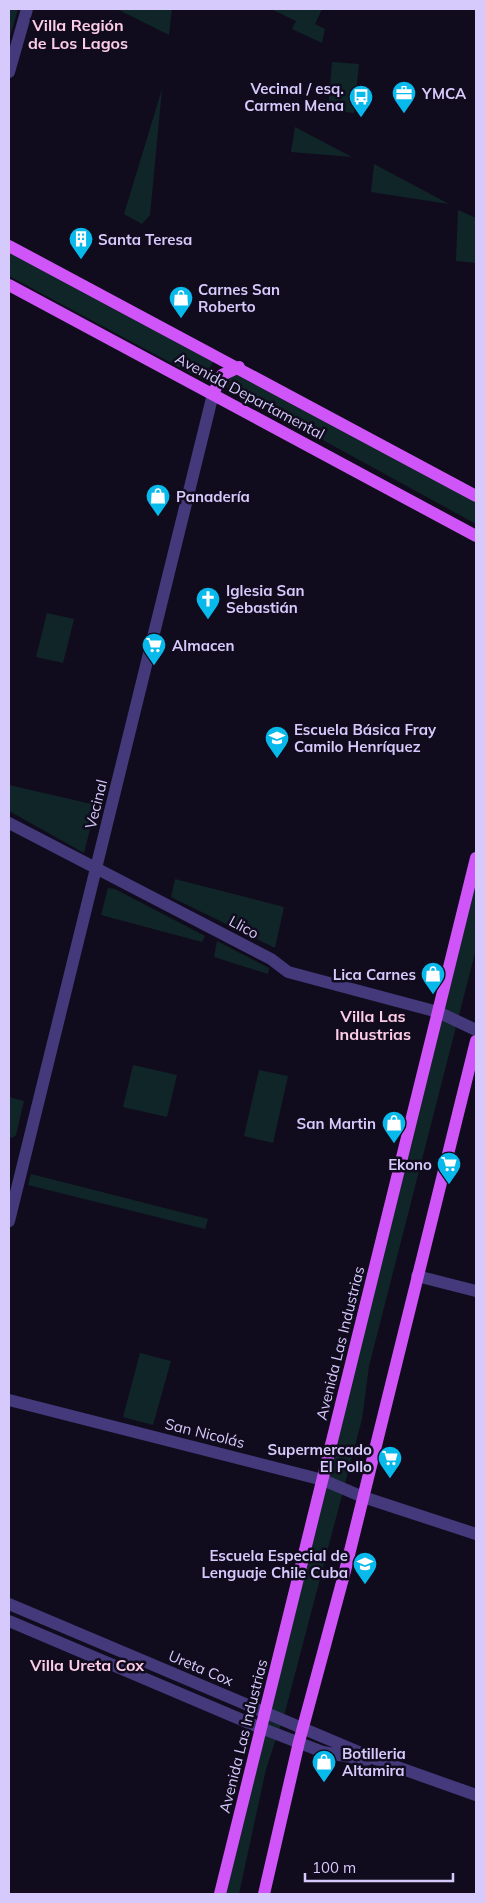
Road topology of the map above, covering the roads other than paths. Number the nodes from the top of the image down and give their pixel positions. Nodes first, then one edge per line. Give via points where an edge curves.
1 (27, 9) edge
2 (9, 72) edge
3 (9, 246) edge
4 (9, 285) edge
5 (239, 367) junction
6 (213, 394) junction
7 (476, 496) edge
8 (476, 536) edge
9 (9, 823) edge
10 (476, 858) edge
11 (97, 868) junction
12 (438, 1012) junction
13 (476, 1030) edge
14 (476, 1041) edge
15 (9, 1221) edge
16 (417, 1276) junction
17 (476, 1291) edge
18 (9, 1400) edge
19 (323, 1480) junction
20 (363, 1497) junction
21 (476, 1534) edge
22 (9, 1604) edge
23 (9, 1621) edge
24 (264, 1713) junction
25 (261, 1728) junction
26 (303, 1728) junction
27 (299, 1742) junction
28 (380, 1761) junction
29 (476, 1795) edge
30 (220, 1894) edge
31 (264, 1894) edge

1 - 2 street
3 - 5 main road, Avenida Departamental
4 - 6 main road, Avenida Departamental
5 - 6 main road via 222,375
5 - 7 main road, Avenida Departamental
6 - 8 main road, Avenida Departamental
6 - 11 street, Vecinal
9 - 11 street, Llico
10 - 12 main road, Avenida Las Industrias
11 - 12 street, Llico via 288,972
11 - 15 street, Vecinal
12 - 13 street, Llico
12 - 19 main road, Avenida Las Industrias
14 - 16 main road
16 - 17 street
16 - 20 main road
18 - 19 street, San Nicolás
19 - 20 street, San Nicolás
19 - 24 main road, Avenida Las Industrias
20 - 21 street, San Nicolás
20 - 26 main road
22 - 24 street, Ureta Cox
23 - 25 street, Ureta Cox
24 - 25 main road, Avenida Las Industrias
24 - 26 street, Ureta Cox
25 - 27 street, Ureta Cox
25 - 30 main road, Avenida Las Industrias
26 - 27 main road
26 - 28 street, Ureta Cox
27 - 28 street, Ureta Cox via 336,1755
27 - 31 main road
28 - 29 street, Ureta Cox

